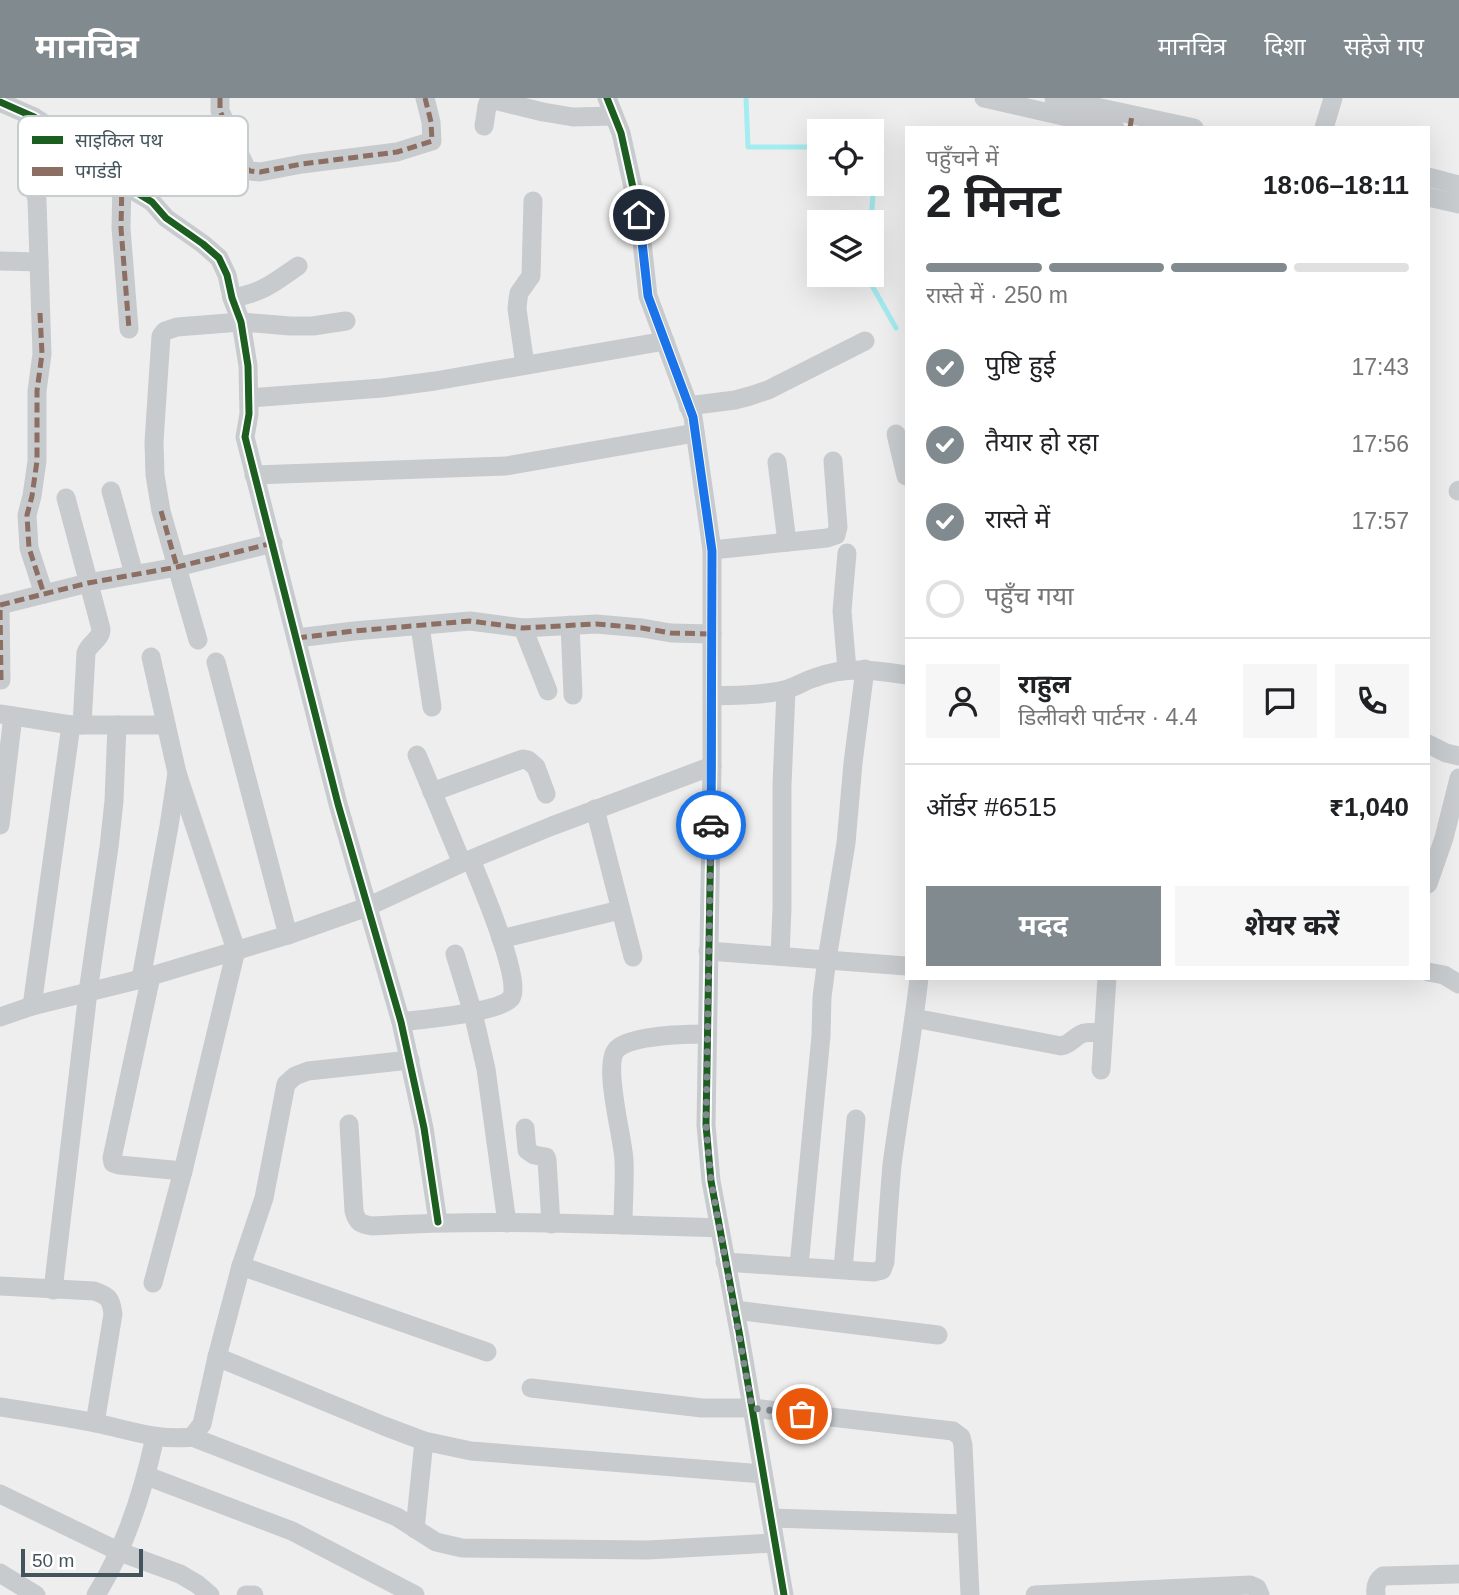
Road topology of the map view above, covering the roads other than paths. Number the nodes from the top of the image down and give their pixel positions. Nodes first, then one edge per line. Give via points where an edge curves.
1 (220, 98) edge
2 (425, 98) edge
3 (984, 98) edge
4 (1054, 98) edge
5 (1333, 98) edge
6 (0, 102) edge
7 (610, 107) edge
8 (32, 116) edge
9 (222, 116) edge
10 (1131, 122) edge
11 (484, 125) dead end
12 (1106, 126) edge
13 (1173, 126) edge
14 (1325, 126) edge
15 (248, 170) edge
16 (1430, 178) edge
17 (1459, 185) edge
18 (36, 196) edge
19 (122, 196) edge
20 (143, 196) edge
21 (1430, 197) edge
22 (533, 201) dead end
23 (1459, 204) edge
24 (0, 261) edge
25 (39, 262) junction
26 (298, 266) dead end
27 (232, 298) junction
28 (241, 321) junction
29 (346, 321) dead end
30 (129, 329) dead end
31 (665, 341) junction
32 (865, 341) dead end
33 (525, 365) junction
34 (248, 398) junction
35 (688, 405) junction
36 (695, 433) junction
37 (896, 434) dead end
38 (833, 461) dead end
39 (778, 462) dead end
40 (905, 472) edge
41 (254, 475) junction
42 (111, 491) dead end
43 (66, 498) dead end
44 (786, 542) junction
45 (272, 543) junction
46 (712, 551) junction
47 (847, 553) dead end
48 (177, 567) junction
49 (134, 574) junction
50 (89, 583) junction
51 (44, 594) junction
52 (570, 625) junction
53 (420, 626) junction
54 (523, 628) junction
55 (0, 630) edge
56 (712, 634) junction
57 (297, 638) junction
58 (198, 640) dead end
59 (151, 657) dead end
60 (216, 662) dead end
61 (856, 670) junction
62 (905, 676) edge
63 (1, 680) edge
64 (786, 690) junction
65 (548, 691) dead end
66 (573, 695) dead end
67 (712, 696) junction
68 (432, 707) dead end
69 (7, 715) edge
70 (117, 724) junction
71 (166, 724) junction
72 (76, 725) junction
73 (1430, 745) edge
74 (417, 755) dead end
75 (1459, 756) edge
76 (712, 766) junction
77 (177, 773) junction
78 (1459, 778) edge
79 (432, 792) junction
80 (546, 794) dead end
81 (595, 809) junction
82 (0, 825) edge
83 (466, 861) junction
84 (1430, 878) edge
85 (367, 907) junction
86 (620, 909) junction
87 (288, 935) junction
88 (502, 939) junction
89 (236, 950) junction
90 (708, 951) junction
91 (455, 954) dead end
92 (780, 956) junction
93 (633, 957) dead end
94 (827, 960) junction
95 (905, 966) edge
96 (1430, 972) edge
97 (146, 977) junction
98 (919, 980) edge
99 (1107, 980) edge
100 (1459, 984) edge
101 (88, 992) junction
102 (32, 1006) junction
103 (473, 1013) junction
104 (0, 1017) edge
105 (914, 1018) junction
106 (401, 1022) junction
107 (1103, 1033) junction
108 (707, 1034) junction
109 (410, 1060) junction
110 (1101, 1070) dead end
111 (856, 1119) dead end
112 (349, 1124) dead end
113 (525, 1128) dead end
114 (183, 1171) junction
115 (438, 1222) junction
116 (507, 1223) junction
117 (551, 1224) junction
118 (623, 1225) junction
119 (719, 1228) junction
120 (725, 1262) junction
121 (241, 1266) junction
122 (799, 1266) junction
123 (843, 1269) junction
124 (153, 1283) dead end
125 (0, 1286) edge
126 (53, 1290) junction
127 (735, 1310) junction
128 (938, 1335) dead end
129 (488, 1352) dead end
130 (217, 1357) junction
131 (531, 1388) dead end
132 (0, 1407) edge
133 (752, 1408) junction
134 (95, 1423) junction
135 (155, 1437) junction
136 (192, 1437) junction
137 (424, 1441) junction
138 (764, 1474) junction
139 (147, 1476) junction
140 (0, 1494) edge
141 (771, 1518) junction
142 (966, 1524) junction
143 (415, 1528) junction
144 (775, 1543) junction
145 (120, 1552) junction
146 (0, 1573) edge
147 (1459, 1574) edge
148 (1205, 1591) edge
149 (1103, 1593) edge
150 (1075, 1594) edge
151 (36, 1595) edge
152 (96, 1595) edge
153 (210, 1595) edge
154 (246, 1595) edge
155 (254, 1595) edge
156 (415, 1595) edge
157 (784, 1595) edge
158 (970, 1595) edge
159 (1035, 1595) edge
160 (1260, 1595) edge
161 (1376, 1595) edge

1 - 9 street
2 - 15 street via 432,141 397,152
3 - 12 street
4 - 10 street
5 - 14 street
6 - 8 street
7 - 11 street via 573,117 494,100 488,103
7 - 31 street via 621,133 639,215 648,296
10 - 13 street
16 - 17 street
18 - 25 street
19 - 30 street
20 - 27 street via 219,258
21 - 23 street
22 - 33 street via 531,276 519,293 517,309
24 - 25 street
25 - 51 street via 42,354 37,461 27,515 29,548
26 - 27 street via 264,290
27 - 28 street
28 - 29 street via 313,326
28 - 34 street
28 - 48 street via 177,327 165,331 159,343 155,475
31 - 33 street
31 - 35 street
32 - 35 street via 768,390 735,400
33 - 34 street via 382,388
34 - 41 street via 245,437
35 - 36 street
36 - 41 street via 506,466
36 - 46 street
37 - 40 street
38 - 44 street via 836,535
39 - 44 street
41 - 45 street
42 - 49 street
43 - 50 street
44 - 46 street
45 - 48 street
45 - 57 street
46 - 56 street
47 - 61 street via 842,628
48 - 49 street
48 - 58 street
49 - 50 street
50 - 51 street
50 - 72 street via 101,632 87,648
51 - 55 street via 0,605
52 - 54 street
52 - 56 street
52 - 66 street
53 - 54 street via 470,621
53 - 57 street
53 - 68 street
54 - 65 street
55 - 63 street
56 - 67 street
57 - 85 street
59 - 71 street
60 - 87 street
61 - 62 street
61 - 64 street via 836,671
61 - 94 street via 846,843
64 - 67 street
64 - 92 street
67 - 76 street
69 - 72 street
69 - 82 street
70 - 71 street
70 - 72 street
70 - 101 street via 114,801
71 - 77 street
72 - 102 street
73 - 75 street
74 - 79 street
76 - 81 street
76 - 90 street
77 - 89 street
77 - 97 street
78 - 84 street
79 - 80 street via 523,759 536,767
79 - 83 street
81 - 83 street
81 - 86 street
83 - 85 street
83 - 88 street
85 - 87 street
85 - 106 street
86 - 88 street
86 - 93 street
87 - 89 street
88 - 103 street via 513,993 503,1003
89 - 97 street
89 - 114 street
90 - 92 street
90 - 108 street
91 - 103 street
92 - 94 street
94 - 95 street
94 - 122 street
96 - 100 street
97 - 101 street
97 - 114 street via 112,1158 119,1165
98 - 105 street
99 - 107 street
101 - 102 street
101 - 126 street
102 - 104 street
103 - 106 street
103 - 116 street via 486,1069
105 - 107 street via 1061,1046 1080,1034
105 - 123 street via 893,1163 885,1262 882,1270 874,1272
106 - 109 street
107 - 110 street
108 - 118 street via 677,1034 625,1044 611,1061 624,1161
108 - 119 street via 706,1125
109 - 115 street
109 - 121 street via 308,1071 286,1084 264,1198
111 - 123 street
112 - 115 street via 357,1220 372,1226
113 - 117 street via 527,1150 547,1160
114 - 124 street
115 - 116 street
116 - 117 street
117 - 118 street
118 - 119 street
119 - 120 street
120 - 122 street
120 - 127 street
121 - 129 street
121 - 130 street
122 - 123 street
125 - 126 street
126 - 134 street via 105,1294 111,1302 113,1314
127 - 128 street
127 - 133 street
130 - 136 street via 202,1424
130 - 137 street
131 - 133 street via 702,1408
132 - 134 street
133 - 138 street
133 - 142 street via 953,1431 964,1445
134 - 135 street
135 - 136 street
135 - 139 street
136 - 143 street
137 - 138 street via 521,1456
137 - 143 street
138 - 141 street
139 - 145 street
139 - 156 street via 292,1531
140 - 145 street
141 - 142 street
141 - 144 street
142 - 158 street
143 - 144 street via 436,1542 461,1548 648,1550
144 - 157 street
145 - 152 street
145 - 153 street via 180,1574
146 - 151 street
147 - 161 street via 1382,1576
148 - 149 street
148 - 160 street via 1250,1585
149 - 150 street
150 - 159 street
154 - 155 street

